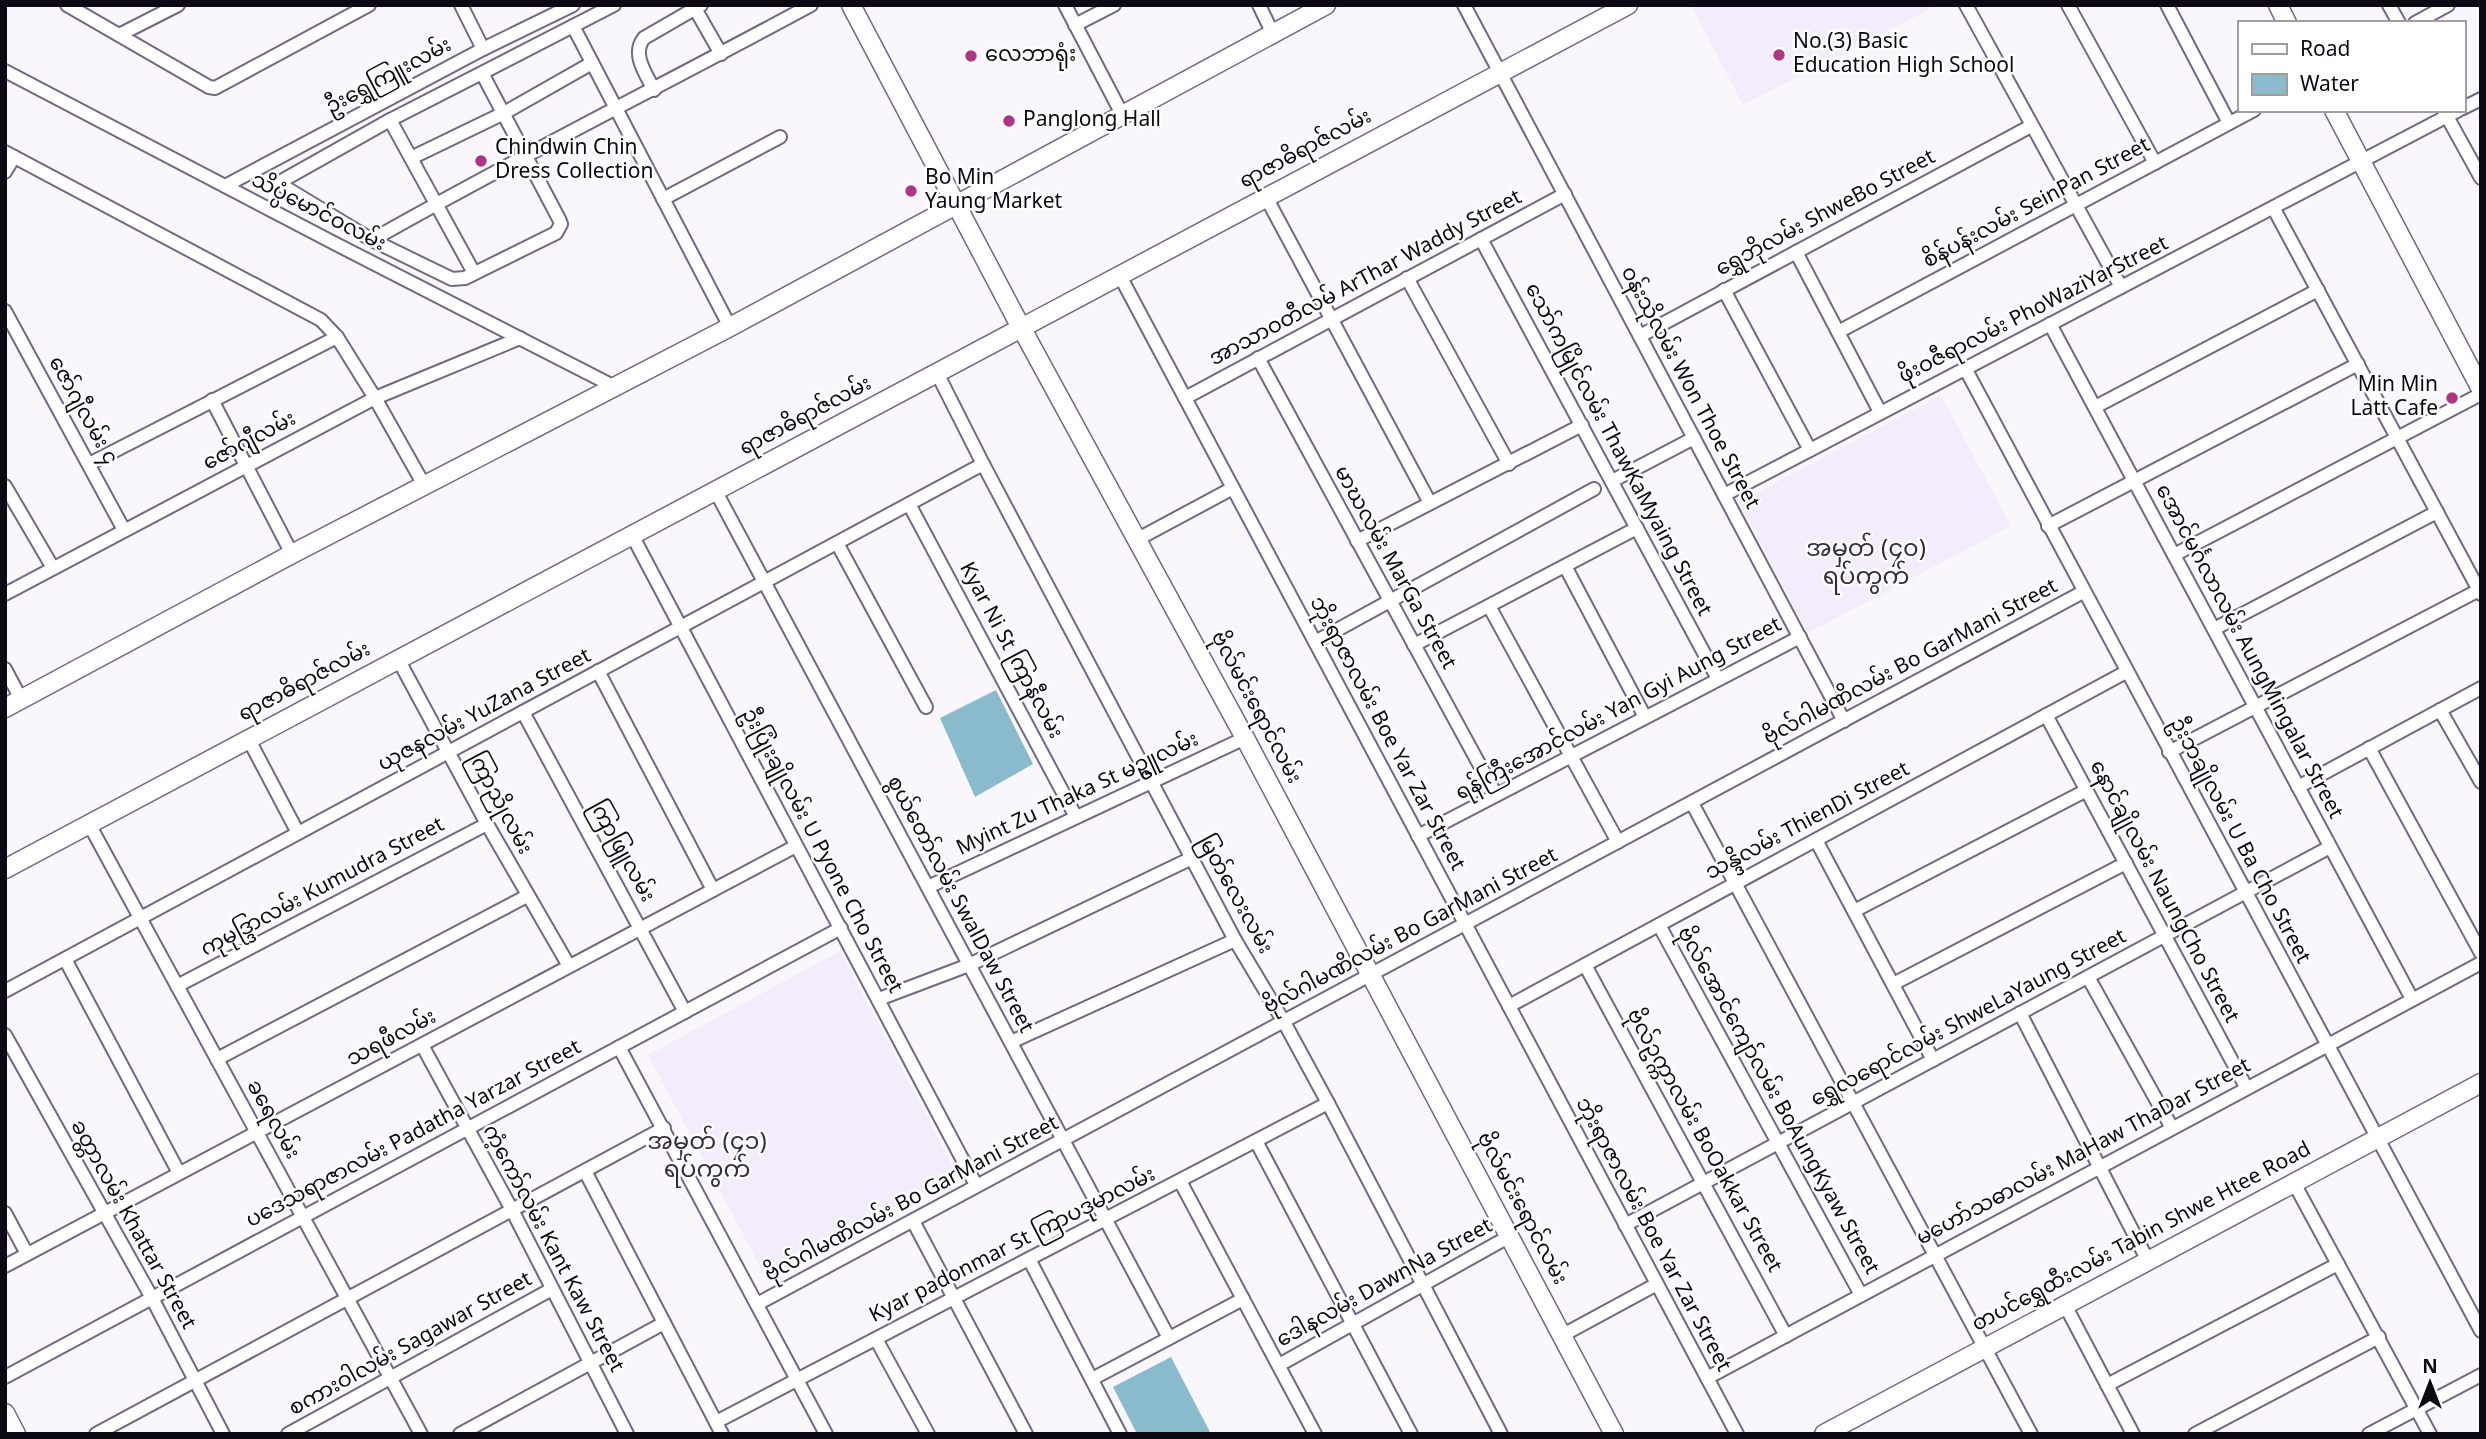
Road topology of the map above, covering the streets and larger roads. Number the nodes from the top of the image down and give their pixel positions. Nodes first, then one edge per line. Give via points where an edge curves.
1 (67, 5) edge
2 (178, 5) edge
3 (461, 5) edge
4 (573, 5) edge
5 (614, 5) edge
6 (811, 5) edge
7 (851, 5) edge
8 (1065, 5) edge
9 (1114, 5) edge
10 (1259, 5) edge
11 (1326, 5) edge
12 (1464, 5) edge
13 (1628, 5) edge
14 (1966, 5) edge
15 (2068, 5) edge
16 (2166, 5) edge
17 (2278, 5) edge
18 (2389, 5) edge
19 (2448, 5) edge
20 (367, 6) edge
21 (696, 6) edge
22 (787, 11) edge
23 (2286, 21) edge
24 (2398, 21) edge
25 (2420, 21) edge
26 (1075, 25) junction
27 (573, 26) junction
28 (1273, 34) junction
29 (119, 36) junction
30 (483, 49) junction
31 (721, 54) junction
32 (592, 63) junction
33 (5, 71) edge
34 (482, 73) junction
35 (1500, 73) junction
36 (654, 90) junction
37 (616, 110) junction
38 (2250, 112) edge
39 (2334, 112) edge
40 (2451, 112) edge
41 (2453, 112) edge
42 (504, 113) junction
43 (1123, 116) junction
44 (390, 120) junction
45 (2229, 124) junction
46 (2031, 126) junction
47 (780, 137) dead end
48 (10, 155) edge
49 (527, 156) junction
50 (411, 158) junction
51 (2361, 162) junction
52 (2155, 163) junction
53 (5, 172) edge
54 (2481, 178) edge
55 (225, 186) junction
56 (1565, 194) junction
57 (1266, 197) junction
58 (663, 198) junction
59 (436, 204) junction
60 (2075, 205) junction
61 (2274, 209) junction
62 (963, 218) junction
63 (1481, 239) junction
64 (372, 240) junction
65 (1796, 252) junction
66 (474, 273) junction
67 (1120, 276) junction
68 (1407, 278) junction
69 (2121, 288) junction
70 (1724, 290) junction
71 (2318, 290) junction
72 (6, 313) edge
73 (1015, 317) junction
74 (1331, 319) junction
75 (2050, 324) junction
76 (730, 327) junction
77 (1838, 332) junction
78 (1640, 335) junction
79 (337, 337) junction
80 (520, 338) junction
81 (1258, 358) junction
82 (2358, 364) junction
83 (1965, 368) junction
84 (937, 373) junction
85 (615, 387) junction
86 (2481, 391) edge
87 (375, 398) junction
88 (1185, 398) junction
89 (212, 400) junction
90 (2095, 407) junction
91 (1880, 412) junction
92 (1582, 425) junction
93 (1694, 438) junction
94 (2397, 438) junction
95 (1810, 450) junction
96 (89, 464) junction
97 (983, 464) junction
98 (1509, 464) junction
99 (245, 466) junction
100 (1612, 481) junction
101 (2134, 481) junction
102 (424, 485) junction
103 (5, 486) edge
104 (1233, 488) junction
105 (1594, 489) dead end
106 (715, 490) junction
107 (1724, 495) junction
108 (1430, 503) junction
109 (909, 504) junction
110 (2437, 512) junction
111 (2048, 526) junction
112 (1637, 528) junction
113 (124, 530) junction
114 (632, 535) junction
115 (1138, 539) junction
116 (1357, 541) junction
117 (837, 543) junction
118 (292, 554) junction
119 (2174, 555) junction
120 (1564, 566) junction
121 (53, 568) junction
122 (764, 582) junction
123 (2480, 591) edge
124 (2083, 592) junction
125 (5, 594) edge
126 (1390, 600) junction
127 (1489, 606) junction
128 (680, 628) junction
129 (2214, 629) junction
130 (1800, 637) junction
131 (1315, 642) junction
132 (1414, 645) junction
133 (398, 659) junction
134 (5, 669) edge
135 (598, 671) junction
136 (2126, 672) junction
137 (1718, 679) junction
138 (2481, 688) edge
139 (13, 704) edge
140 (926, 707) dead end
141 (2255, 707) junction
142 (2440, 710) junction
143 (523, 712) junction
144 (2046, 715) junction
145 (1645, 718) junction
146 (1844, 721) junction
147 (248, 738) junction
148 (1245, 738) junction
149 (2369, 748) junction
150 (450, 751) junction
151 (2169, 752) junction
152 (1571, 756) junction
153 (1152, 781) junction
154 (2481, 782) edge
155 (2298, 787) junction
156 (2087, 790) junction
157 (1496, 795) junction
158 (1692, 803) junction
159 (1076, 817) junction
160 (89, 824) junction
161 (487, 824) junction
162 (298, 833) junction
163 (1418, 836) junction
164 (1816, 840) junction
165 (1618, 842) junction
166 (796, 846) junction
167 (2330, 847) junction
168 (1192, 858) junction
169 (2126, 863) junction
170 (5, 869) edge
171 (1736, 883) junction
172 (928, 887) junction
173 (713, 890) junction
174 (2245, 892) junction
175 (527, 896) junction
176 (1854, 911) junction
177 (140, 918) junction
178 (1465, 924) junction
179 (1659, 925) junction
180 (640, 928) junction
181 (841, 928) junction
182 (2165, 935) junction
183 (1236, 940) junction
184 (2481, 953) edge
185 (65, 959) junction
186 (2481, 963) edge
187 (969, 965) junction
188 (1585, 965) junction
189 (569, 966) junction
190 (1371, 975) junction
191 (2088, 977) junction
192 (1893, 984) junction
193 (177, 986) junction
194 (5, 991) edge
195 (879, 999) junction
196 (2412, 999) junction
197 (1509, 1006) junction
198 (685, 1012) junction
199 (2020, 1013) junction
200 (1284, 1022) junction
201 (5, 1035) edge
202 (1011, 1042) junction
203 (2326, 1044) junction
204 (422, 1045) junction
205 (619, 1047) junction
206 (217, 1059) junction
207 (1933, 1060) junction
208 (2481, 1083) edge
209 (2246, 1087) junction
210 (1854, 1102) junction
211 (1328, 1103) junction
212 (664, 1128) junction
213 (2172, 1128) junction
214 (466, 1129) junction
215 (257, 1132) junction
216 (2377, 1138) junction
217 (1063, 1140) junction
218 (1256, 1141) junction
219 (1778, 1143) junction
220 (2099, 1167) junction
221 (585, 1171) junction
222 (179, 1173) junction
223 (1180, 1181) junction
224 (1703, 1183) junction
225 (2294, 1183) junction
226 (976, 1185) junction
227 (512, 1210) junction
228 (5, 1213) edge
229 (104, 1213) junction
230 (303, 1217) junction
231 (1105, 1219) junction
232 (913, 1222) junction
233 (1625, 1225) junction
234 (1510, 1236) junction
235 (27, 1254) junction
236 (1935, 1255) junction
237 (1029, 1259) junction
238 (2148, 1261) junction
239 (2338, 1264) junction
240 (5, 1266) edge
241 (1657, 1284) junction
242 (1423, 1285) junction
243 (552, 1289) junction
244 (1861, 1295) junction
245 (152, 1298) junction
246 (954, 1298) junction
247 (347, 1299) junction
248 (1244, 1299) junction
249 (757, 1304) junction
250 (2065, 1305) junction
251 (664, 1323) junction
252 (1353, 1324) junction
253 (2481, 1331) edge
254 (1561, 1336) junction
255 (1786, 1336) junction
256 (2379, 1337) junction
257 (1169, 1338) junction
258 (876, 1339) junction
259 (1984, 1348) junction
260 (591, 1363) junction
261 (1279, 1365) junction
262 (2481, 1375) edge
263 (5, 1377) edge
264 (390, 1378) junction
265 (1707, 1378) junction
266 (797, 1379) junction
267 (1092, 1379) junction
268 (194, 1381) junction
269 (2107, 1385) junction
270 (2417, 1409) junction
271 (5, 1413) edge
272 (121, 1421) junction
273 (719, 1428) edge
274 (2026, 1432) edge
275 (16, 1434) edge
276 (96, 1434) edge
277 (128, 1434) edge
278 (223, 1434) edge
279 (288, 1434) edge
280 (421, 1434) edge
281 (460, 1434) edge
282 (628, 1434) edge
283 (826, 1434) edge
284 (928, 1434) edge
285 (1026, 1434) edge
286 (1121, 1434) edge
287 (1315, 1434) edge
288 (1411, 1434) edge
289 (1501, 1434) edge
290 (1614, 1434) edge
291 (1737, 1434) edge
292 (1824, 1434) edge
293 (2133, 1434) edge
294 (2195, 1434) edge
295 (2368, 1434) edge
296 (2430, 1434) edge

1 - 29 street
2 - 29 street
3 - 30 street
4 - 30 street, ဦးရွှေကြူးလမ်း
5 - 27 street
6 - 22 street
7 - 62 street, ဗိုလ်မင်းရောင်လမ်း
8 - 26 street
9 - 26 street
10 - 28 street
11 - 28 street
12 - 35 street, ဝန်းသိုလမ်း Won Thoe Street
13 - 35 street, ရာဇာဓိရာဇ်လမ်း
14 - 46 street
15 - 52 street
16 - 45 street
17 - 23 street
18 - 24 street
19 - 25 street
20 - 29 street via 215,88
21 - 31 street
21 - 36 street via 639,44 638,56
22 - 31 street
26 - 43 street
27 - 32 street
27 - 34 street
28 - 43 street
30 - 55 street, ဦးရွှေကြူးလမ်း
31 - 36 street
32 - 37 street
32 - 42 street
33 - 55 street, သိပ္ပံမောင်ဝလမ်း
34 - 42 street
34 - 44 street
35 - 56 street, ဝန်းသိုလမ်း Won Thoe Street
35 - 57 street, ရာဇာဓိရာဇ်လမ်း
36 - 37 street
37 - 49 street
37 - 58 street
38 - 45 street, စိန်ပန်းလမ်း SeinPan Street
39 - 51 street
40 - 51 street, ဖိုးဝဇီရာလမ်း PhoWaziYarStreet
41 - 54 street
42 - 49 street
42 - 50 street
43 - 62 street
44 - 50 street
44 - 64 street via 278,183
45 - 52 street, စိန်ပန်းလမ်း SeinPan Street
46 - 60 street
46 - 65 street, ရွှေဘိုလမ်း ShweBo Street
47 - 58 street
48 - 53 street
48 - 79 street via 321,320
49 - 59 street
49 - 66 street via 561,227
50 - 59 street
51 - 61 street, ဖိုးဝဇီရာလမ်း PhoWaziYarStreet
51 - 86 street
52 - 60 street, စိန်ပန်းလမ်း SeinPan Street
55 - 80 street, သိပ္ပံမောင်ဝလမ်း
56 - 63 street, အာသာဝတီလမ် ArThar Waddy Street
56 - 78 street, ဝန်းသိုလမ်း Won Thoe Street
57 - 67 street, ရာဇာဓိရာဇ်လမ်း
57 - 74 street
58 - 76 street
59 - 64 street
59 - 66 street
60 - 69 street
60 - 77 street, စိန်ပန်းလမ်း SeinPan Street
61 - 69 street, ဖိုးဝဇီရာလမ်း PhoWaziYarStreet
61 - 71 street
62 - 73 street, ဗိုလ်မင်းရောင်လမ်း
62 - 76 street
63 - 68 street, အာသာဝတီလမ် ArThar Waddy Street
63 - 92 street, သော်ကမြိုင်လမ်း ThawKaMyaing Street
64 - 66 street via 452,279
65 - 70 street, ရွှေဘိုလမ်း ShweBo Street
65 - 77 street
67 - 73 street, ရာဇာဓိရာဇ်လမ်း
67 - 88 street, ဘိုးရာဇာလမ်း Boe Yar Zar Street
68 - 74 street, အာသာဝတီလမ် ArThar Waddy Street
68 - 98 street
69 - 75 street, ဖိုးဝဇီရာလမ်း PhoWaziYarStreet
70 - 78 street, ရွှေဘိုလမ်း ShweBo Street
70 - 95 street
71 - 82 street
71 - 90 street
72 - 96 street, ဇော်ဂျီလမ်း ၄
73 - 84 street, ရာဇာဓိရာဇ်လမ်း
73 - 115 street, ဗိုလ်မင်းရောင်လမ်း
74 - 81 street, အာသာဝတီလမ် ArThar Waddy Street
74 - 108 street
75 - 83 street, ဖိုးဝဇီရာလမ်း PhoWaziYarStreet
75 - 90 street, အောင်မင်္ဂလာလမ်း AungMingalar Street
76 - 85 street
77 - 91 street
78 - 93 street, ဝန်းသိုလမ်း Won Thoe Street
79 - 87 street
79 - 89 street
80 - 85 street, သိပ္ပံမောင်ဝလမ်း
80 - 87 street, ဇော်ဂျီလမ်း
81 - 88 street, အာသာဝတီလမ် ArThar Waddy Street
81 - 116 street, မာဃလမ်း MarGa Street
82 - 94 street
82 - 101 street
83 - 91 street, ဖိုးဝဇီရာလမ်း PhoWaziYarStreet
83 - 111 street, ဦးဘချိုလမ်း U Ba Cho Street
84 - 97 street, မြတ်လေးလမ်း
84 - 106 street, ရာဇာဓိရာဇ်လမ်း
85 - 102 street
86 - 94 street
87 - 99 street, ဇော်ဂျီလမ်း
87 - 102 street
88 - 104 street, ဘိုးရာဇာလမ်း Boe Yar Zar Street
89 - 96 street
89 - 99 street
90 - 101 street, အောင်မင်္ဂလာလမ်း AungMingalar Street
91 - 95 street, ဖိုးဝဇီရာလမ်း PhoWaziYarStreet
92 - 98 street
92 - 100 street, သော်ကမြိုင်လမ်း ThawKaMyaing Street
93 - 100 street
93 - 107 street, ဝန်းသိုလမ်း Won Thoe Street
94 - 110 street
94 - 119 street
95 - 107 street, ဖိုးဝဇီရာလမ်း PhoWaziYarStreet
96 - 113 street, ဇော်ဂျီလမ်း ၄
97 - 109 street, ယုဇနလမ်း YuZana Street
97 - 153 street, မြတ်လေးလမ်း
98 - 108 street
99 - 113 street, ဇော်ဂျီလမ်း
99 - 118 street
100 - 112 street, သော်ကမြိုင်လမ်း ThawKaMyaing Street
101 - 111 street
101 - 119 street, အောင်မင်္ဂလာလမ်း AungMingalar Street
102 - 118 street
103 - 121 street
104 - 115 street
104 - 131 street, ဘိုးရာဇာလမ်း Boe Yar Zar Street
105 - 126 street
106 - 114 street, ရာဇာဓိရာဇ်လမ်း
106 - 122 street, စွယ်တော်လမ်း SwalDaw Street
107 - 130 street, ဝန်းသိုလမ်း Won Thoe Street
108 - 116 street
109 - 117 street, ယုဇနလမ်း YuZana Street
109 - 159 street, Kyar Ni St ကြာနီလမ်း
110 - 123 street
110 - 129 street
111 - 124 street, ဦးဘချိုလမ်း U Ba Cho Street
112 - 120 street
112 - 137 street, သော်ကမြိုင်လမ်း ThawKaMyaing Street
113 - 121 street, ဇော်ဂျီလမ်း
114 - 128 street, ဦးပြုံးချိုလမ်း U Pyone Cho Street
114 - 133 street, ရာဇာဓိရာဇ်လမ်း
115 - 148 street, ဗိုလ်မင်းရောင်လမ်း
116 - 126 street, မာဃလမ်း MarGa Street
117 - 122 street, ယုဇနလမ်း YuZana Street
117 - 140 street
118 - 139 street
119 - 129 street, အောင်မင်္ဂလာလမ်း AungMingalar Street
120 - 127 street
120 - 145 street
121 - 125 street, ဇော်ဂျီလမ်း
122 - 128 street, ယုဇနလမ်း YuZana Street
122 - 172 street, စွယ်တော်လမ်း SwalDaw Street
123 - 141 street
124 - 136 street, ဦးဘချိုလမ်း U Ba Cho Street
124 - 146 street, ဗိုလ်ဂါမဏိလမ်း Bo GarMani Street
126 - 131 street
126 - 132 street, မာဃလမ်း MarGa Street
127 - 132 street
127 - 152 street
128 - 135 street, ယုဇနလမ်း YuZana Street
128 - 166 street, ဦးပြုံးချိုလမ်း U Pyone Cho Street
129 - 141 street, အောင်မင်္ဂလာလမ်း AungMingalar Street
130 - 137 street, ရန်ကြီးအောင်လမ်း Yan Gyi Aung Street
130 - 146 street, ဝန်းသိုလမ်း Won Thoe Street
131 - 163 street, ဘိုးရာဇာလမ်း Boe Yar Zar Street
132 - 157 street, မာဃလမ်း MarGa Street
133 - 147 street, ရာဇာဓိရာဇ်လမ်း
133 - 150 street, ကြာညိုလမ်း
134 - 139 street
135 - 143 street, ယုဇနလမ်း YuZana Street
135 - 173 street
136 - 144 street, သန္ဒိလမ်း ThienDi Street
136 - 151 street, ဦးဘချိုလမ်း U Ba Cho Street
137 - 145 street, ရန်ကြီးအောင်လမ်း Yan Gyi Aung Street
138 - 142 street
141 - 151 street
141 - 155 street, အောင်မင်္ဂလာလမ်း AungMingalar Street
142 - 149 street
142 - 154 street
143 - 150 street, ယုဇနလမ်း YuZana Street
143 - 180 street, ကြာဖြူလမ်း
144 - 156 street, နောင်ချိုလမ်း NaungCho Street
144 - 164 street, သန္ဒိလမ်း ThienDi Street
145 - 152 street, ရန်ကြီးအောင်လမ်း Yan Gyi Aung Street
146 - 158 street, ဗိုလ်ဂါမဏိလမ်း Bo GarMani Street
147 - 160 street, ရာဇာဓိရာဇ်လမ်း
147 - 162 street
148 - 153 street, Myint Zu Thaka St မဥ္ဇူလမ်း
148 - 190 street, ဗိုလ်မင်းရောင်လမ်း
149 - 155 street
149 - 184 street
150 - 161 street, ကြာညိုလမ်း
150 - 162 street, ယုဇနလမ်း YuZana Street
151 - 174 street, ဦးဘချိုလမ်း U Ba Cho Street
152 - 157 street, ရန်ကြီးအောင်လမ်း Yan Gyi Aung Street
152 - 165 street
153 - 159 street, Myint Zu Thaka St မဥ္ဇူလမ်း
153 - 168 street, မြတ်လေးလမ်း
155 - 167 street, အောင်မင်္ဂလာလမ်း AungMingalar Street
156 - 169 street, နောင်ချိုလမ်း NaungCho Street
156 - 176 street
157 - 163 street, ရန်ကြီးအောင်လမ်း Yan Gyi Aung Street
158 - 165 street, ဗိုလ်ဂါမဏိလမ်း Bo GarMani Street
158 - 171 street
159 - 172 street, Myint Zu Thaka St မဥ္ဇူလမ်း
160 - 170 street, ရာဇာဓိရာဇ်လမ်း
160 - 177 street, ခရေလမ်း
161 - 175 street, ကြာညိုလမ်း
161 - 193 street, ကုမုဒ္ဒြာလမ်း Kumudra Street
162 - 177 street, ယုဇနလမ်း YuZana Street
163 - 178 street, ဘိုးရာဇာလမ်း Boe Yar Zar Street
164 - 171 street, သန္ဒိလမ်း ThienDi Street
164 - 176 street
165 - 178 street, ဗိုလ်ဂါမဏိလမ်း Bo GarMani Street
166 - 173 street, သရဖီလမ်း
166 - 181 street, ဦးပြုံးချိုလမ်း U Pyone Cho Street
167 - 174 street, ရွှေလရောင်လမ်း ShweLaYaung Street
167 - 196 street, အောင်မင်္ဂလာလမ်း AungMingalar Street
168 - 183 street, မြတ်လေးလမ်း
168 - 187 street
169 - 182 street, နောင်ချိုလမ်း NaungCho Street
169 - 192 street
171 - 179 street, သန္ဒိလမ်း ThienDi Street
171 - 210 street
172 - 187 street, စွယ်တော်လမ်း SwalDaw Street
173 - 180 street, သရဖီလမ်း
174 - 182 street, ရွှေလရောင်လမ်း ShweLaYaung Street
174 - 203 street, ဦးဘချိုလမ်း U Ba Cho Street
175 - 189 street, ကြာညိုလမ်း
175 - 206 street
176 - 192 street
177 - 185 street, ယုဇနလမ်း YuZana Street
177 - 193 street, ခရေလမ်း
178 - 190 street, ဗိုလ်ဂါမဏိလမ်း Bo GarMani Street
178 - 197 street, ဘိုးရာဇာလမ်း Boe Yar Zar Street
179 - 188 street, သန္ဒိလမ်း ThienDi Street
179 - 219 street, ဗိုလ်အောင်ကျော်လမ်း BoAungKyaw Street
180 - 189 street, သရဖီလမ်း
180 - 198 street, ကြာဖြူလမ်း
181 - 195 street, ဦးပြုံးချိုလမ်း U Pyone Cho Street
181 - 198 street, ပဒေသရာဇာလမ်း Padatha Yarzar Street
182 - 191 street, ရွှေလရောင်လမ်း ShweLaYaung Street
182 - 209 street, နောင်ချိုလမ်း NaungCho Street
183 - 200 street, မြတ်လေးလမ်း
183 - 202 street
185 - 194 street, ယုဇနလမ်း YuZana Street
185 - 222 street
186 - 196 street, မဟော်သဓာလမ်း MaHaw ThaDar Street
187 - 195 street
187 - 202 street, စွယ်တော်လမ်း SwalDaw Street
188 - 197 street, သန္ဒိလမ်း ThienDi Street
188 - 224 street, ဗိုလ်ဥက္ကာလမ်း BoOakkar Street
189 - 204 street, သရဖီလမ်း
190 - 200 street, ဗိုလ်ဂါမဏိလမ်း Bo GarMani Street
190 - 234 street, ဗိုလ်မင်းရောင်လမ်း
191 - 199 street, ရွှေလရောင်လမ်း ShweLaYaung Street
191 - 213 street
192 - 207 street
193 - 206 street, ခရေလမ်း
195 - 226 street, ဦးပြုံးချိုလမ်း U Pyone Cho Street
196 - 203 street, မဟော်သဓာလမ်း MaHaw ThaDar Street
197 - 233 street, ဘိုးရာဇာလမ်း Boe Yar Zar Street
198 - 205 street, ပဒေသရာဇာလမ်း Padatha Yarzar Street
199 - 207 street, ရွှေလရောင်လမ်း ShweLaYaung Street
199 - 220 street
200 - 211 street, မြတ်လေးလမ်း
200 - 217 street, ဗိုလ်ဂါမဏိလမ်း Bo GarMani Street
201 - 229 street, ခတ္တာလမ်း Khattar Street
202 - 217 street, စွယ်တော်လမ်း SwalDaw Street
203 - 209 street, မဟော်သဓာလမ်း MaHaw ThaDar Street
203 - 216 street, ဦးဘချိုလမ်း U Ba Cho Street
204 - 214 street, ကံ့ကော်လမ်း Kant Kaw Street
204 - 215 street, သရဖီလမ်း
205 - 212 street
205 - 214 street, ပဒေသရာဇာလမ်း Padatha Yarzar Street
206 - 215 street, ခရေလမ်း
207 - 210 street, ရွှေလရောင်လမ်း ShweLaYaung Street
208 - 216 street, တပင်ရွှေထီးလမ်း Tabin Shwe Htee Road
209 - 213 street, မဟော်သဓာလမ်း MaHaw ThaDar Street
210 - 219 street, ရွှေလရောင်လမ်း ShweLaYaung Street
210 - 236 street
211 - 218 street, Kyar padonmar St ကြာပဒုမာလမ်း
211 - 242 street, မြတ်လေးလမ်း
212 - 221 street
212 - 249 street
213 - 220 street, မဟော်သဓာလမ်း MaHaw ThaDar Street
214 - 227 street, ကံ့ကော်လမ်း Kant Kaw Street
214 - 230 street, ပဒေသရာဇာလမ်း Padatha Yarzar Street
215 - 222 street, သရဖီလမ်း
215 - 230 street, ခရေလမ်း
216 - 225 street, တပင်ရွှေထီးလမ်း Tabin Shwe Htee Road
216 - 253 street, ဦးဘချိုလမ်း U Ba Cho Street
217 - 226 street, ဗိုလ်ဂါမဏိလမ်း Bo GarMani Street
217 - 231 street, စွယ်တော်လမ်း SwalDaw Street
218 - 223 street, Kyar padonmar St ကြာပဒုမာလမ်း
218 - 252 street
219 - 224 street, ရွှေလရောင်လမ်း ShweLaYaung Street
219 - 244 street, ဗိုလ်အောင်ကျော်လမ်း BoAungKyaw Street
220 - 236 street, မဟော်သဓာလမ်း MaHaw ThaDar Street
220 - 238 street
221 - 227 street
221 - 251 street
222 - 229 street, သရဖီလမ်း
223 - 231 street, Kyar padonmar St ကြာပဒုမာလမ်း
223 - 248 street
224 - 233 street, ရွှေလရောင်လမ်း ShweLaYaung Street
224 - 255 street, ဗိုလ်ဥက္ကာလမ်း BoOakkar Street
225 - 238 street, တပင်ရွှေထီးလမ်း Tabin Shwe Htee Road
225 - 239 street
226 - 232 street, ဗိုလ်ဂါမဏိလမ်း Bo GarMani Street
227 - 243 street, ကံ့ကော်လမ်း Kant Kaw Street
227 - 247 street
228 - 235 street
229 - 235 street, သရဖီလမ်း
229 - 245 street, ခတ္တာလမ်း Khattar Street
230 - 245 street, ပဒေသရာဇာလမ်း Padatha Yarzar Street
230 - 247 street, ခရေလမ်း
231 - 237 street, Kyar padonmar St ကြာပဒုမာလမ်း
231 - 257 street, စွယ်တော်လမ်း SwalDaw Street
232 - 246 street
232 - 249 street, ဗိုလ်ဂါမဏိလမ်း Bo GarMani Street
233 - 241 street, ဘိုးရာဇာလမ်း Boe Yar Zar Street
234 - 242 street, ဒေါနလမ်း DawnNa Street
234 - 254 street, ဗိုလ်မင်းရောင်လမ်း
235 - 240 street, သရဖီလမ်း
236 - 244 street, မဟော်သဓာလမ်း MaHaw ThaDar Street
236 - 259 street
237 - 246 street, Kyar padonmar St ကြာပဒုမာလမ်း
237 - 267 street
238 - 250 street, တပင်ရွှေထီးလမ်း Tabin Shwe Htee Road
239 - 256 street
239 - 269 street
241 - 254 street
241 - 265 street, ဘိုးရာဇာလမ်း Boe Yar Zar Street
242 - 252 street, ဒေါနလမ်း DawnNa Street
242 - 289 street, မြတ်လေးလမ်း
243 - 260 street, ကံ့ကော်လမ်း Kant Kaw Street
243 - 264 street, စကားဝါလမ်း Sagawar Street
244 - 255 street, မဟော်သဓာလမ်း MaHaw ThaDar Street
245 - 263 street, ပဒေသရာဇာလမ်း Padatha Yarzar Street
245 - 268 street, ခတ္တာလမ်း Khattar Street
246 - 258 street, Kyar padonmar St ကြာပဒုမာလမ်း
246 - 285 street
247 - 264 street, ခရေလမ်း
247 - 268 street
248 - 257 street
248 - 261 street
249 - 266 street
250 - 259 street, တပင်ရွှေထီးလမ်း Tabin Shwe Htee Road
250 - 269 street
251 - 260 street
251 - 273 street
252 - 261 street, ဒေါနလမ်း DawnNa Street
252 - 288 street
254 - 290 street, ဗိုလ်မင်းရောင်လမ်း
255 - 265 street, မဟော်သဓာလမ်း MaHaw ThaDar Street
256 - 270 street
256 - 294 street
257 - 267 street
258 - 266 street, Kyar padonmar St ကြာပဒုမာလမ်း
258 - 284 street
259 - 274 street
259 - 292 street, တပင်ရွှေထီးလမ်း Tabin Shwe Htee Road
260 - 281 street
260 - 282 street, ကံ့ကော်လမ်း Kant Kaw Street
261 - 287 street
262 - 270 street
264 - 279 street, စကားဝါလမ်း Sagawar Street
264 - 280 street, ခရေလမ်း
265 - 291 street, ဘိုးရာဇာလမ်း Boe Yar Zar Street
266 - 273 street, Kyar padonmar St ကြာပဒုမာလမ်း
266 - 283 street
267 - 286 street
268 - 272 street
268 - 278 street, ခတ္တာလမ်း Khattar Street
269 - 293 street
270 - 295 street
270 - 296 street
271 - 275 street
272 - 276 street
272 - 277 street

